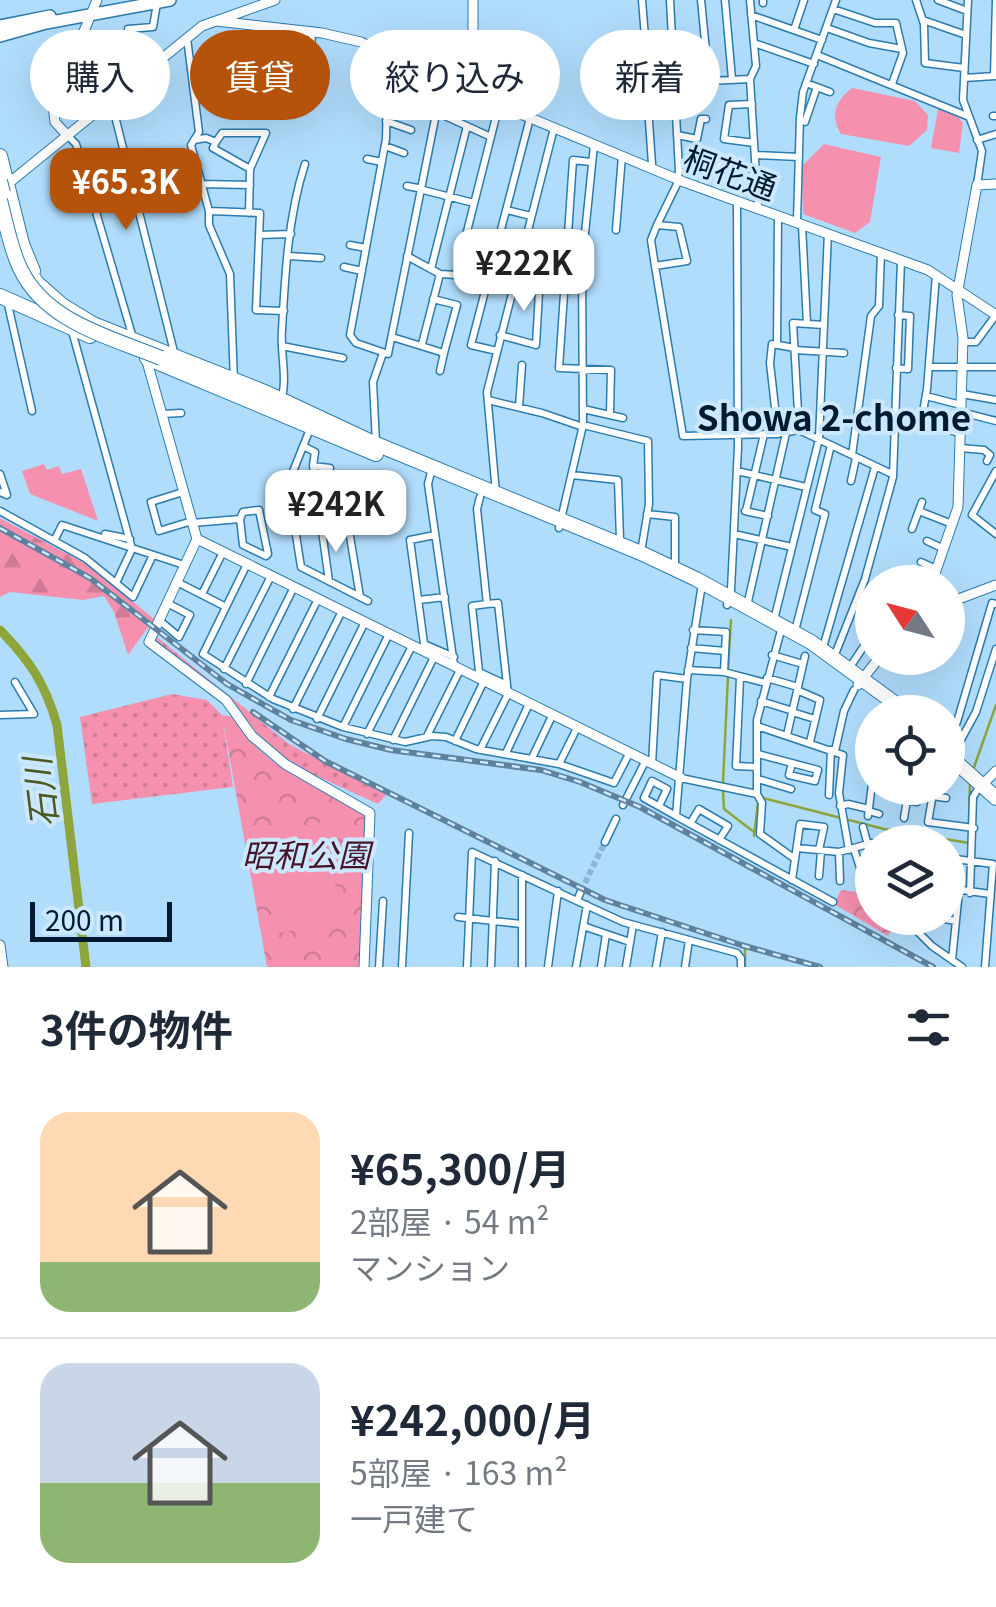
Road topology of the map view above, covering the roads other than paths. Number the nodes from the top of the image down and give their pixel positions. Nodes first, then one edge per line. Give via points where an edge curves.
1 (136, 0) edge
2 (274, 0) edge
3 (473, 0) edge
4 (642, 0) edge
5 (670, 0) edge
6 (702, 0) edge
7 (725, 0) edge
8 (750, 0) edge
9 (804, 0) edge
10 (916, 0) edge
11 (938, 0) edge
12 (968, 0) edge
13 (996, 0) edge
14 (164, 1) edge
15 (835, 4) edge
16 (92, 9) edge
17 (967, 11) junction
18 (752, 16) junction
19 (923, 20) junction
20 (216, 21) junction
21 (995, 23) edge
22 (0, 26) edge
23 (128, 28) dead end
24 (826, 28) junction
25 (299, 30) edge
26 (473, 30) edge
27 (644, 30) edge
28 (672, 30) edge
29 (794, 30) junction
30 (966, 35) junction
31 (0, 36) edge
32 (187, 38) junction
33 (822, 40) junction
34 (754, 43) junction
35 (902, 49) junction
36 (995, 50) edge
37 (170, 51) edge
38 (815, 60) junction
39 (964, 68) junction
40 (995, 76) edge
41 (964, 78) junction
42 (732, 79) junction
43 (750, 79) junction
44 (806, 84) junction
45 (892, 84) junction
46 (818, 88) junction
47 (830, 92) dead end
48 (752, 104) junction
49 (968, 117) junction
50 (55, 120) edge
51 (84, 120) edge
52 (114, 120) edge
53 (435, 120) edge
54 (454, 120) edge
55 (496, 120) edge
56 (529, 120) edge
57 (535, 120) edge
58 (649, 120) edge
59 (676, 120) edge
60 (701, 120) edge
61 (386, 121) joint
62 (802, 121) junction
63 (467, 126) junction
64 (817, 126) dead end
65 (554, 128) junction
66 (411, 130) dead end
67 (66, 134) junction
68 (996, 134) edge
69 (677, 135) junction
70 (491, 137) junction
71 (194, 140) junction
72 (977, 140) junction
73 (216, 142) junction
74 (754, 142) junction
75 (594, 145) junction
76 (385, 146) junction
77 (404, 152) dead end
78 (754, 155) junction
79 (0, 156) edge
80 (622, 156) junction
81 (798, 156) junction
82 (366, 159) dead end
83 (382, 162) junction
84 (591, 162) junction
85 (305, 164) dead end
86 (652, 164) dead end
87 (720, 166) dead end
88 (250, 169) junction
89 (756, 169) junction
90 (678, 180) junction
91 (201, 184) junction
92 (996, 184) edge
93 (977, 185) junction
94 (250, 186) junction
95 (407, 186) dead end
96 (2, 189) edge
97 (423, 190) junction
98 (449, 197) junction
99 (737, 200) junction
100 (474, 203) junction
101 (758, 208) junction
102 (506, 210) junction
103 (209, 212) junction
104 (248, 212) junction
105 (778, 214) junction
106 (531, 216) junction
107 (799, 222) junction
108 (657, 224) junction
109 (0, 226) edge
110 (616, 230) dead end
111 (829, 233) junction
112 (291, 234) junction
113 (526, 234) junction
114 (259, 235) junction
115 (350, 245) dead end
116 (366, 248) junction
117 (882, 252) junction
118 (289, 256) junction
119 (408, 256) junction
120 (322, 258) dead end
121 (900, 260) junction
122 (566, 262) junction
123 (582, 263) junction
124 (654, 266) junction
125 (344, 267) dead end
126 (430, 269) junction
127 (363, 271) junction
128 (440, 274) junction
129 (936, 274) junction
130 (958, 289) junction
131 (434, 299) junction
132 (24, 300) edge
133 (284, 311) junction
134 (996, 315) edge
135 (807, 324) junction
136 (824, 326) junction
137 (72, 329) junction
138 (500, 336) junction
139 (392, 337) junction
140 (133, 340) junction
141 (963, 342) junction
142 (422, 344) junction
143 (777, 345) junction
144 (282, 346) junction
145 (795, 349) junction
146 (497, 351) junction
147 (383, 352) junction
148 (824, 352) junction
149 (844, 352) dead end
150 (444, 353) junction
151 (160, 356) junction
152 (343, 358) dead end
153 (522, 364) dead end
154 (928, 367) junction
155 (996, 367) edge
156 (962, 369) junction
157 (583, 370) junction
158 (440, 371) dead end
159 (232, 386) junction
160 (926, 396) junction
161 (488, 400) junction
162 (996, 400) edge
163 (280, 404) junction
164 (961, 404) junction
165 (519, 407) junction
166 (582, 409) junction
167 (32, 411) dead end
168 (182, 413) dead end
169 (162, 414) junction
170 (610, 414) junction
171 (623, 418) dead end
172 (313, 421) junction
173 (996, 421) edge
174 (583, 426) junction
175 (800, 430) junction
176 (782, 433) junction
177 (960, 433) junction
178 (764, 434) junction
179 (738, 435) junction
180 (818, 439) junction
181 (376, 444) junction
182 (830, 445) junction
183 (303, 446) junction
184 (960, 448) junction
185 (854, 457) junction
186 (987, 460) dead end
187 (313, 466) junction
188 (875, 467) junction
189 (330, 468) dead end
190 (737, 471) junction
191 (996, 471) edge
192 (431, 472) junction
193 (0, 474) edge
194 (892, 474) junction
195 (572, 475) junction
196 (754, 475) junction
197 (776, 480) junction
198 (851, 481) dead end
199 (316, 483) junction
200 (329, 483) dead end
201 (806, 486) junction
202 (0, 492) edge
203 (184, 492) junction
204 (318, 493) junction
205 (488, 496) junction
206 (290, 498) junction
207 (735, 509) junction
208 (319, 511) junction
209 (746, 511) junction
210 (0, 512) edge
211 (346, 512) junction
212 (363, 512) dead end
213 (647, 514) junction
214 (768, 516) junction
215 (240, 519) junction
216 (192, 522) junction
217 (952, 524) junction
218 (560, 525) junction
219 (912, 529) dead end
220 (994, 529) edge
221 (106, 534) dead end
222 (734, 534) junction
223 (435, 535) junction
224 (620, 539) dead end
225 (130, 540) junction
226 (197, 540) junction
227 (763, 540) junction
228 (54, 541) junction
229 (928, 541) dead end
230 (792, 546) junction
231 (942, 548) dead end
232 (132, 549) junction
233 (223, 552) junction
234 (641, 553) junction
235 (153, 556) junction
236 (674, 562) dead end
237 (920, 562) dead end
238 (247, 564) junction
239 (184, 565) junction
240 (869, 565) edge
241 (927, 565) edge
242 (938, 565) edge
243 (271, 576) junction
244 (329, 581) junction
245 (176, 582) junction
246 (116, 583) junction
247 (996, 585) edge
248 (294, 587) junction
249 (701, 587) junction
250 (202, 594) junction
251 (445, 597) junction
252 (965, 597) edge
253 (318, 599) junction
254 (419, 600) junction
255 (728, 601) junction
256 (166, 602) junction
257 (487, 604) junction
258 (855, 604) edge
259 (996, 604) edge
260 (747, 606) junction
261 (226, 607) junction
262 (342, 611) junction
263 (158, 619) junction
264 (364, 622) junction
265 (777, 627) junction
266 (796, 627) dead end
267 (694, 630) junction
268 (389, 634) junction
269 (824, 644) dead end
270 (412, 646) junction
271 (690, 648) junction
272 (996, 649) edge
273 (725, 650) junction
274 (428, 651) junction
275 (772, 655) junction
276 (834, 658) junction
277 (855, 660) edge
278 (456, 664) junction
279 (852, 664) dead end
280 (224, 669) junction
281 (724, 672) junction
282 (687, 674) junction
283 (866, 675) edge
284 (481, 677) junction
285 (740, 678) junction
286 (968, 680) junction
287 (766, 681) junction
288 (15, 682) dead end
289 (246, 684) junction
290 (858, 685) junction
291 (984, 685) junction
292 (507, 689) junction
293 (798, 689) junction
294 (871, 695) edge
295 (876, 695) edge
296 (964, 695) edge
297 (269, 697) junction
298 (761, 701) junction
299 (529, 704) junction
300 (293, 709) junction
301 (792, 712) junction
302 (0, 714) edge
303 (552, 716) junction
304 (316, 718) junction
305 (738, 719) junction
306 (816, 719) junction
307 (757, 723) junction
308 (343, 728) junction
309 (577, 728) junction
310 (965, 728) edge
311 (368, 734) junction
312 (787, 735) junction
313 (427, 737) junction
314 (393, 740) junction
315 (455, 741) junction
316 (810, 742) junction
317 (480, 750) junction
318 (833, 750) junction
319 (506, 753) junction
320 (629, 754) junction
321 (758, 754) junction
322 (532, 758) junction
323 (648, 763) junction
324 (792, 763) dead end
325 (559, 764) junction
326 (758, 767) junction
327 (981, 775) edge
328 (681, 778) junction
329 (758, 779) junction
330 (791, 789) dead end
331 (830, 795) dead end
332 (759, 797) junction
333 (996, 798) edge
334 (870, 805) edge
335 (906, 805) edge
336 (931, 805) edge
337 (623, 806) dead end
338 (658, 806) dead end
339 (840, 806) junction
340 (869, 812) junction
341 (879, 814) dead end
342 (676, 816) junction
343 (904, 818) dead end
344 (616, 819) dead end
345 (690, 824) junction
346 (971, 828) junction
347 (409, 832) dead end
348 (719, 840) junction
349 (605, 842) tunnel mouth
350 (797, 848) junction
351 (855, 849) edge
352 (851, 850) junction
353 (820, 851) junction
354 (839, 852) junction
355 (796, 859) junction
356 (855, 859) edge
357 (965, 861) edge
358 (495, 862) junction
359 (973, 862) junction
360 (522, 874) junction
361 (819, 876) dead end
362 (792, 880) junction
363 (840, 880) dead end
364 (558, 892) junction
365 (580, 892) tunnel mouth
366 (965, 892) edge
367 (970, 893) junction
368 (990, 894) junction
369 (576, 901) junction
370 (382, 902) dead end
371 (833, 902) dead end
372 (587, 906) junction
373 (458, 917) dead end
374 (468, 918) junction
375 (493, 921) junction
376 (522, 924) junction
377 (633, 925) junction
378 (583, 926) junction
379 (662, 932) junction
380 (606, 934) junction
381 (921, 935) edge
382 (955, 935) edge
383 (689, 940) junction
384 (630, 942) junction
385 (0, 946) edge
386 (952, 960) junction
387 (3, 967) edge
388 (364, 967) edge
389 (380, 967) edge
390 (402, 967) edge
391 (467, 967) edge
392 (491, 967) edge
393 (522, 967) edge
394 (548, 967) edge
395 (576, 967) edge
396 (601, 967) edge
397 (626, 967) edge
398 (656, 967) edge
399 (685, 967) edge
400 (741, 967) edge
401 (962, 967) edge
402 (985, 967) edge

1 - 16 main road
2 - 20 street
3 - 26 street
4 - 27 street
5 - 28 street
6 - 42 street via 709,80
7 - 42 street
8 - 18 street
9 - 29 street
10 - 19 street
11 - 17 street
12 - 17 street
13 - 21 street
14 - 16 main road
14 - 23 street via 152,27
15 - 24 street
15 - 35 street via 874,24 896,22
16 - 22 main road
16 - 31 main road
17 - 30 street
18 - 29 street
18 - 34 street
19 - 30 street
19 - 39 street via 925,63
20 - 25 street, 桐花通
20 - 32 street
21 - 36 street
24 - 33 street
24 - 35 street
29 - 33 street
30 - 39 street
32 - 37 street
32 - 71 street via 199,132
33 - 38 street
34 - 38 street
34 - 43 street
35 - 45 street
36 - 40 street
38 - 44 street
38 - 45 street
39 - 41 street
40 - 41 street
41 - 49 street
42 - 43 street
43 - 48 street
44 - 46 street
44 - 62 street
45 - 49 street
46 - 47 street
46 - 62 street
48 - 74 street
48 - 74 street via 730,105 724,139
49 - 72 street
50 - 67 street
51 - 67 street
52 - 151 street
53 - 97 street
54 - 63 street
55 - 70 street
56 - 102 street
57 - 65 street, 桐花通
58 - 86 street
59 - 69 street
60 - 69 street via 697,139
61 - 66 street
61 - 76 street
62 - 64 street
62 - 81 street
63 - 70 street
63 - 98 street
65 - 75 street, 桐花通
65 - 106 street
67 - 96 street
67 - 140 street via 76,144
68 - 72 street
69 - 90 street
70 - 100 street
71 - 73 street
71 - 91 street
72 - 93 street
73 - 88 street via 213,148
73 - 88 street via 222,132 266,133
74 - 78 street
75 - 80 street, 桐花通
75 - 84 street
76 - 77 street
76 - 83 street
78 - 81 street
78 - 89 street
79 - 96 highway
80 - 90 street, 桐花通
80 - 110 street
81 - 107 street
82 - 83 street
83 - 116 street
84 - 122 street via 573,160
84 - 123 street
85 - 112 street
87 - 89 street
88 - 94 street
89 - 101 street
90 - 99 street, 桐花通
90 - 108 street
91 - 94 street
91 - 103 street
92 - 93 street
93 - 130 street
94 - 104 street
95 - 97 street
96 - 132 highway via 23,261
96 - 151 highway, bridge via 20,268 42,300 75,322
97 - 98 street
97 - 119 street
98 - 100 street
98 - 126 street
99 - 101 street, 桐花通
99 - 179 street
100 - 128 street via 456,275
101 - 105 street, 桐花通
102 - 106 street
102 - 146 street via 471,345
103 - 104 street
103 - 159 street via 230,274
104 - 114 street via 260,213
105 - 107 street, 桐花通
105 - 143 street
106 - 113 street
107 - 111 street, 桐花通
107 - 135 street
108 - 124 street
108 - 124 street via 679,228 688,261
109 - 132 highway
111 - 117 street, 桐花通
111 - 136 street
112 - 114 street
112 - 118 street
113 - 138 street
113 - 138 street via 542,239 536,345
114 - 133 street via 256,310
115 - 116 street
116 - 127 street
117 - 121 street, 桐花通
117 - 185 street
118 - 120 street
118 - 133 street
119 - 126 street
119 - 139 street
121 - 129 street, 桐花通
121 - 194 street
122 - 123 street
122 - 157 street via 559,368
123 - 157 street
124 - 179 street via 683,436
125 - 127 street
126 - 128 street
127 - 147 street via 350,338
128 - 131 street
129 - 130 street, 桐花通
129 - 154 street
130 - 134 street, 桐花通
130 - 141 street
131 - 142 street
131 - 150 street via 456,305
132 - 137 highway
132 - 140 highway via 62,305
132 - 167 street
133 - 144 street
134 - 141 street via 976,342
135 - 136 street
135 - 145 street via 793,323
136 - 148 street
137 - 151 highway
137 - 225 street
138 - 146 street
139 - 142 street
139 - 147 street via 388,354
140 - 159 highway
141 - 156 street
142 - 150 street
143 - 145 street
143 - 176 street via 772,344 770,363
144 - 152 street
144 - 163 street
145 - 148 street
145 - 175 street
146 - 161 street
147 - 181 street via 372,382
148 - 149 street
148 - 180 street
150 - 158 street
151 - 159 highway
151 - 169 street
153 - 165 street
154 - 156 street
154 - 160 street
155 - 156 street
156 - 164 street
157 - 166 street
157 - 170 street via 611,370
159 - 163 highway
159 - 172 highway
160 - 164 street
160 - 177 street via 921,423
161 - 165 street
161 - 205 street via 498,487
162 - 164 street
163 - 172 highway
164 - 173 street
164 - 177 street
165 - 174 street
166 - 170 street
166 - 174 street
168 - 169 street
169 - 203 street
170 - 171 street
172 - 181 highway
172 - 183 street
172 - 192 highway
174 - 195 street
174 - 213 street via 648,441
175 - 176 street
175 - 180 street
176 - 178 street
176 - 197 street
177 - 184 street
178 - 179 street
178 - 196 street
179 - 190 street
180 - 182 street
180 - 201 street
181 - 192 highway
182 - 185 street
182 - 266 street via 815,510 826,514
183 - 187 street via 315,452
183 - 206 street via 288,484
184 - 186 street via 984,450
184 - 217 street
185 - 188 street
185 - 198 street
187 - 189 street
187 - 199 street
188 - 194 street
188 - 269 street
190 - 196 street
190 - 207 street
191 - 220 street via 972,515
192 - 205 highway
192 - 223 street
193 - 202 street via 7,495
194 - 240 street
195 - 218 street
195 - 224 street via 618,480
196 - 197 street
196 - 209 street
197 - 201 street
197 - 214 street
199 - 200 street
199 - 204 street
201 - 230 street
203 - 216 street
203 - 216 street via 151,502 159,530
204 - 206 street
204 - 208 street
205 - 218 highway
205 - 257 street via 477,509
206 - 244 street via 301,567
207 - 209 street
207 - 222 street
208 - 211 street
208 - 244 street
209 - 214 street
210 - 228 street
211 - 212 street
211 - 244 street via 364,599
213 - 234 street
213 - 236 street via 675,517
214 - 227 street
215 - 215 street via 243,512 259,510 266,556 243,545
215 - 216 street
216 - 226 street
217 - 219 street via 921,506
217 - 242 street
218 - 234 highway
218 - 249 highway
221 - 225 street
222 - 227 street
222 - 255 street
223 - 251 street
223 - 254 street via 410,540
225 - 232 street
226 - 233 street
226 - 239 street
227 - 230 street
227 - 260 street
228 - 232 street via 62,525
228 - 246 street
229 - 231 street
230 - 265 street
232 - 235 street
232 - 246 street
233 - 238 street
233 - 250 street
234 - 249 highway
235 - 239 street
235 - 246 street via 133,597
237 - 241 street
238 - 243 street
238 - 261 street
239 - 245 street
243 - 248 street
243 - 280 street
245 - 250 street
245 - 256 street
247 - 252 street
248 - 253 street
248 - 289 street
249 - 255 highway
249 - 267 street
250 - 261 street
251 - 254 street
251 - 278 street
253 - 262 street
253 - 297 street
254 - 274 street
255 - 260 highway
255 - 265 highway
256 - 263 street
256 - 263 street via 190,615 179,637
257 - 284 street via 472,606
257 - 292 street via 498,603
258 - 276 street
259 - 286 street
260 - 265 highway
261 - 280 street via 203,654
262 - 264 street
262 - 300 street
263 - 388 street via 151,645 226,700 252,736 285,764 370,812
264 - 268 street
264 - 304 street
265 - 275 street
265 - 276 highway
265 - 290 highway
267 - 271 street
267 - 273 street via 726,632
268 - 270 street
268 - 308 street
270 - 274 street
270 - 311 street
271 - 273 street
271 - 282 street
272 - 291 street
273 - 281 street
274 - 278 street
274 - 314 street
275 - 287 street
275 - 293 street via 804,660
276 - 290 highway
277 - 279 street
278 - 284 street
278 - 313 street
280 - 289 street
281 - 282 street
281 - 285 street
282 - 323 street via 656,675
282 - 328 street
283 - 290 street
284 - 292 street
284 - 315 street
285 - 287 street
285 - 305 street
286 - 291 street
286 - 296 street
287 - 293 street
287 - 298 street
288 - 302 street via 34,714
289 - 297 street
290 - 294 highway
290 - 295 highway
290 - 318 street
291 - 310 street
292 - 299 street
292 - 317 street
293 - 301 street
293 - 306 street via 820,700
297 - 300 street
298 - 301 street
298 - 307 street
299 - 303 street
299 - 319 street
300 - 304 street
301 - 306 street
301 - 312 street
303 - 309 street
303 - 322 street
304 - 308 street
305 - 307 street
305 - 326 street via 736,766
306 - 316 street
307 - 312 street
307 - 321 street
308 - 311 street
309 - 320 street
309 - 325 street
311 - 314 street
312 - 316 street
313 - 314 street
313 - 315 street
315 - 317 street
316 - 318 street
317 - 319 street
318 - 331 street
318 - 339 street via 843,755
319 - 322 street
320 - 323 street
320 - 325 street via 614,783
321 - 324 street
321 - 326 street
322 - 325 street
323 - 328 street
323 - 337 street
326 - 329 street
327 - 333 highway
327 - 346 street
328 - 332 street
328 - 342 street
329 - 330 street
329 - 332 street
332 - 355 street via 760,834
334 - 340 street
335 - 343 street
336 - 346 street via 928,822
338 - 342 street
339 - 340 street
339 - 352 street
340 - 341 street
342 - 345 street
344 - 349 street
345 - 348 street
345 - 348 street via 699,809 728,826
346 - 359 street
347 - 390 street
348 - 362 street
350 - 353 street
350 - 353 street via 800,824 824,827
350 - 355 street
351 - 352 street
352 - 354 street
352 - 356 street
353 - 354 street
353 - 361 street
354 - 363 street
355 - 362 street
357 - 359 street
358 - 360 street
358 - 374 street via 471,855
358 - 375 street
359 - 367 street
359 - 368 street via 993,864
360 - 364 street
360 - 376 street
362 - 371 street
364 - 369 street
364 - 394 street
365 - 369 street
366 - 367 street
367 - 368 street
368 - 402 street
369 - 372 street
370 - 389 street
372 - 377 street
372 - 378 street
373 - 374 street
374 - 375 street
374 - 391 street
375 - 376 street
375 - 392 street
376 - 393 street
377 - 379 street
377 - 384 street
378 - 380 street
378 - 395 street
379 - 383 street
379 - 398 street
380 - 384 street
380 - 396 street
381 - 386 street
382 - 386 street
383 - 399 street
383 - 400 street via 736,953
384 - 397 street
385 - 387 street
386 - 401 street

